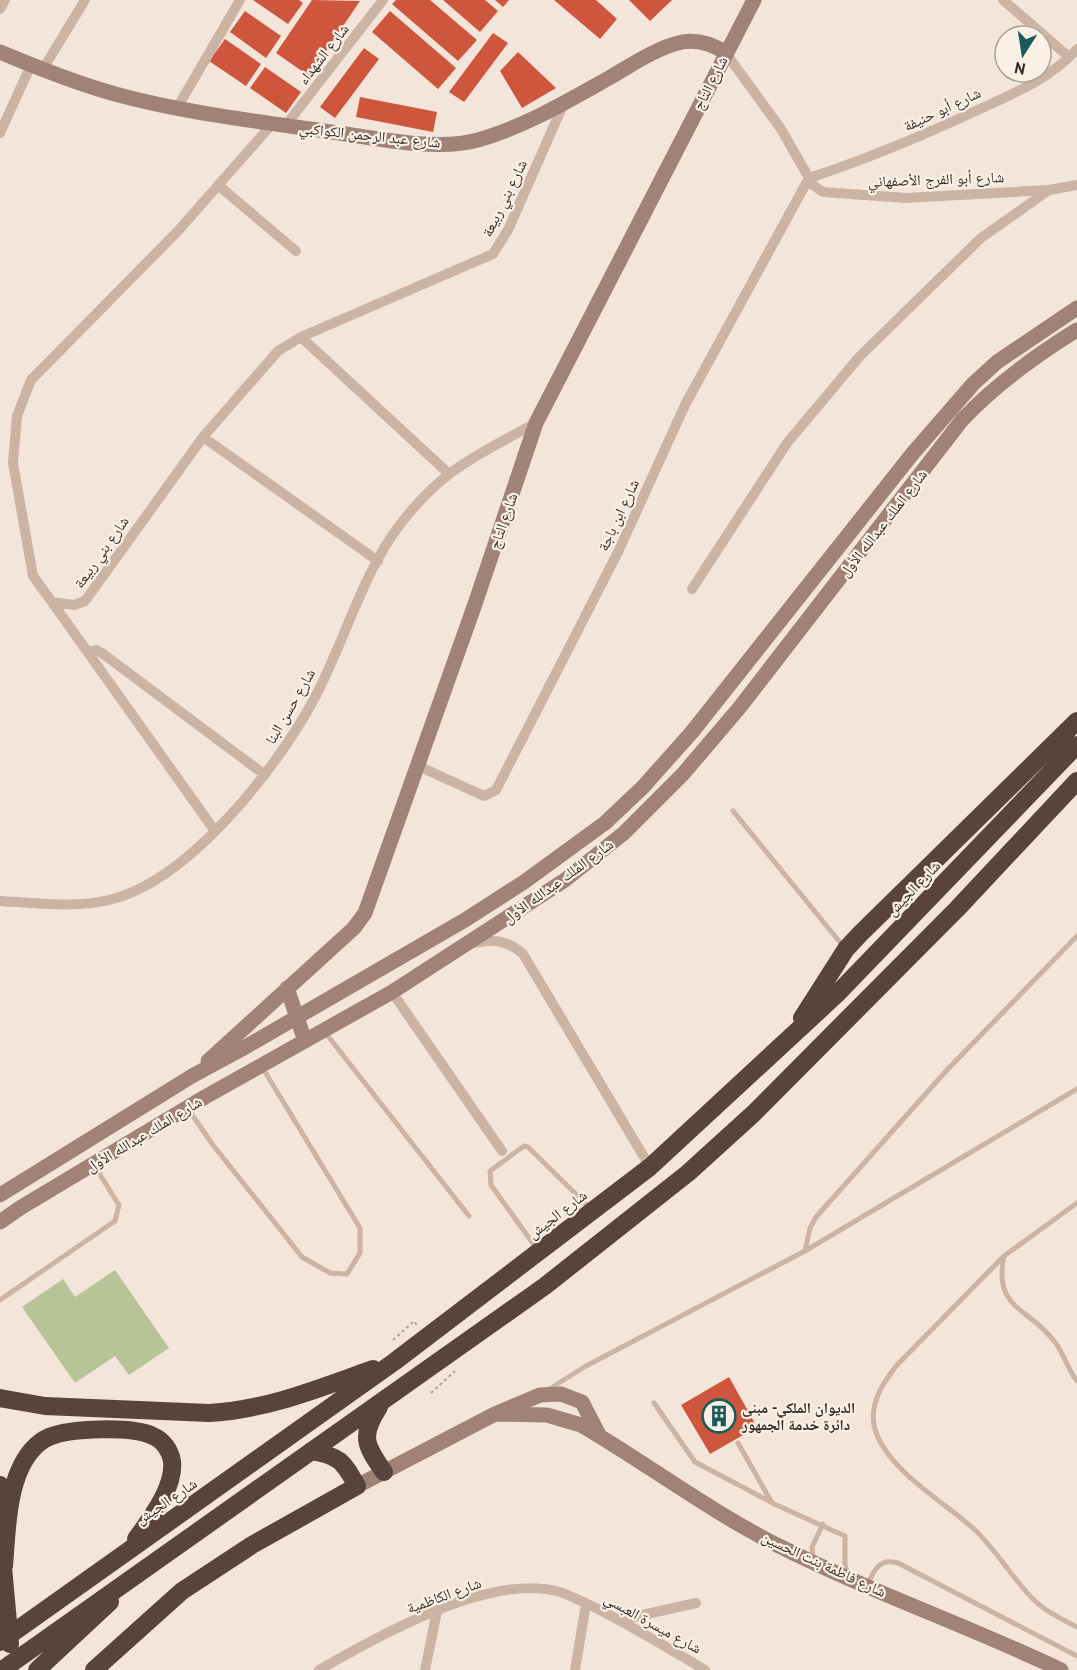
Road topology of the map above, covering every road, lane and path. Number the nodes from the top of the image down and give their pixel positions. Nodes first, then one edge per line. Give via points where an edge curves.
1 (5, 0) edge
2 (85, 0) edge
3 (240, 0) edge
4 (383, 0) edge
5 (754, 0) edge
6 (1003, 0) edge
7 (0, 9) edge
8 (1077, 49) edge
9 (0, 52) edge
10 (725, 52) junction
11 (1069, 57) junction
12 (38, 67) junction
13 (565, 103) junction
14 (177, 108) junction
15 (279, 124) junction
16 (0, 132) edge
17 (809, 178) junction
18 (218, 185) junction
19 (1077, 185) edge
20 (1049, 190) junction
21 (296, 251) dead end
22 (1077, 308) edge
23 (1077, 330) edge
24 (302, 337) junction
25 (536, 423) junction
26 (203, 437) junction
27 (448, 473) junction
28 (378, 561) junction
29 (692, 589) dead end
30 (52, 602) junction
31 (88, 652) junction
32 (1077, 721) edge
33 (1077, 745) edge
34 (418, 766) junction
35 (265, 775) junction
36 (1077, 781) edge
37 (733, 811) dead end
38 (215, 831) junction
39 (0, 901) edge
40 (1077, 936) edge
41 (467, 945) junction
42 (846, 949) junction
43 (287, 988) junction
44 (392, 992) junction
45 (297, 1016) junction
46 (324, 1030) junction
47 (305, 1041) junction
48 (787, 1041) junction
49 (261, 1066) junction
50 (192, 1076) junction
51 (1077, 1089) edge
52 (188, 1108) junction
53 (502, 1151) dead end
54 (93, 1164) junction
55 (650, 1167) junction
56 (0, 1195) edge
57 (1077, 1203) edge
58 (592, 1211) junction
59 (469, 1216) dead end
60 (0, 1222) edge
61 (538, 1251) junction
62 (805, 1251) junction
63 (1004, 1256) junction
64 (0, 1300) edge
65 (414, 1321) dead end
66 (393, 1340) dead end
67 (394, 1362) junction
68 (445, 1381) dead end
69 (1077, 1381) edge
70 (431, 1393) dead end
71 (540, 1395) junction
72 (0, 1398) edge
73 (381, 1403) junction
74 (654, 1403) dead end
75 (495, 1414) junction
76 (599, 1435) junction
77 (738, 1443) dead end
78 (311, 1451) junction
79 (384, 1473) junction
80 (0, 1485) edge
81 (357, 1486) junction
82 (772, 1503) junction
83 (8, 1519) junction
84 (822, 1524) junction
85 (130, 1548) junction
86 (2, 1557) edge
87 (815, 1564) junction
88 (146, 1566) junction
89 (850, 1578) junction
90 (868, 1586) junction
91 (696, 1603) dead end
92 (586, 1604) junction
93 (437, 1611) junction
94 (620, 1620) junction
95 (1077, 1627) edge
96 (0, 1642) edge
97 (1077, 1656) edge
98 (2, 1670) edge
99 (12, 1670) edge
100 (36, 1670) edge
101 (94, 1670) edge
102 (319, 1670) edge
103 (426, 1670) edge
104 (575, 1670) edge
105 (705, 1670) edge
106 (1061, 1670) edge

1 - 7 street
2 - 12 street
3 - 14 street
4 - 15 street, شارع الشهداء
5 - 10 main road, شارع التاج
6 - 11 street
8 - 11 street, شارع أبو حنيفة
9 - 12 main road, شارع عبد الرحمن الكواكبي
10 - 13 main road, شارع عبد الرحمن الكواكبي via 700,42 660,49
10 - 17 street, شارع أبو الفرج الأصفهاني via 781,129
10 - 25 main road, شارع التاج
11 - 17 street, شارع أبو حنيفة via 1043,79 949,124 846,167
12 - 14 main road, شارع عبد الرحمن الكواكبي via 115,94
12 - 16 street
13 - 15 main road, شارع عبد الرحمن الكواكبي via 495,134 462,143 380,138
13 - 24 street, شارع بني ربيعة via 508,230 493,254
14 - 15 main road, شارع عبد الرحمن الكواكبي
15 - 18 street
17 - 20 street, شارع أبو الفرج الأصفهاني via 823,192 881,197
17 - 34 street, شارع ابن باجة via 686,405 618,552 496,790 484,796
18 - 21 street
18 - 30 street via 31,380 23,395 13,439 13,463 33,576
19 - 20 street, شارع أبو الفرج الأصفهاني
20 - 29 street via 981,238 860,356 787,443
22 - 45 main road, شارع الملك عبدالله الأول via 997,362 972,384 912,453 692,732 605,823 505,895 420,948
23 - 41 main road, شارع الملك عبدالله الأول via 1014,372 962,420 740,707 683,774 597,856
24 - 26 street, شارع بني ربيعة via 278,351
24 - 27 street
25 - 27 street, شارع حسن البنا
25 - 34 main road, شارع التاج
26 - 28 street
26 - 30 street, شارع بني ربيعة via 85,601 75,605
27 - 28 street, شارع حسن البنا via 398,528
28 - 35 street, شارع حسن البنا via 313,701
30 - 31 street
31 - 35 street via 102,653
31 - 38 street
32 - 42 highway
33 - 48 highway, شارع الجيش
34 - 43 main road, شارع التاج via 364,913 354,928
35 - 38 street, شارع حسن البنا
36 - 73 highway via 949,917 704,1158 545,1286
37 - 42 lane
38 - 39 street, شارع حسن البنا via 175,865 121,897 42,904
40 - 62 lane via 946,1071 816,1217
41 - 44 main road, شارع الملك عبدالله الأول
41 - 55 street via 491,939 504,941 523,954
42 - 48 highway
43 - 45 main road
43 - 50 main road, شارع التاج
44 - 46 main road, شارع الملك عبدالله الأول
44 - 53 street
45 - 47 main road
45 - 50 main road, شارع الملك عبدالله الأول
46 - 47 main road, شارع الملك عبدالله الأول
46 - 59 lane
47 - 49 main road, شارع الملك عبدالله الأول
48 - 55 highway, شارع الجيش
49 - 52 main road, شارع الملك عبدالله الأول
49 - 52 lane via 360,1228 360,1253 347,1274 330,1273 302,1257
50 - 56 main road, شارع الملك عبدالله الأول
51 - 62 lane
52 - 54 main road, شارع الملك عبدالله الأول
54 - 60 main road, شارع الملك عبدالله الأول
54 - 64 lane via 118,1204 115,1221
55 - 58 highway, شارع الجيش
57 - 63 lane
58 - 61 highway, شارع الجيش
58 - 61 lane via 524,1146 490,1172 491,1185
61 - 67 highway, شارع الجيش
62 - 71 lane via 586,1366
63 - 69 lane via 1002,1284 1010,1302 1054,1340
63 - 95 lane via 884,1382 875,1399 872,1418 886,1451 912,1478 976,1532 1032,1599
65 - 66 path
67 - 72 highway via 300,1395 235,1412 45,1406
67 - 85 highway, شارع الجيش
68 - 70 path
71 - 75 main road, شارع فاطمة بنت الحسين
71 - 76 main road, شارع فاطمة بنت الحسين via 561,1394 582,1402
73 - 78 highway
73 - 79 highway via 366,1435 370,1453
74 - 82 lane via 695,1462
75 - 76 main road, شارع فاطمة بنت الحسين via 547,1415
75 - 79 main road, شارع فاطمة بنت الحسين
76 - 87 main road, شارع فاطمة بنت الحسين via 731,1519
77 - 82 lane
78 - 81 highway via 340,1460
78 - 88 highway
79 - 81 main road, شارع فاطمة بنت الحسين
80 - 83 highway
81 - 101 highway via 252,1545 182,1591
82 - 84 lane
83 - 85 highway via 22,1465 39,1443 64,1433 147,1434 163,1443 168,1451 171,1473 161,1503
83 - 86 highway
84 - 87 lane via 812,1547
84 - 89 lane via 845,1536 845,1565
85 - 96 highway, شارع الجيش
86 - 99 highway
87 - 89 main road, شارع فاطمة بنت الحسين
88 - 98 highway
88 - 100 highway via 88,1625
89 - 90 main road, شارع فاطمة بنت الحسين
90 - 97 lane via 877,1566 883,1562 897,1563
90 - 106 main road, شارع فاطمة بنت الحسين
91 - 94 street
92 - 93 street, شارع الكاظمية via 557,1591 531,1587 507,1589
92 - 94 street, شارع ميسرة العبسي
92 - 104 street
93 - 102 street, شارع الكاظمية
93 - 103 street
94 - 105 street, شارع ميسرة العبسي

